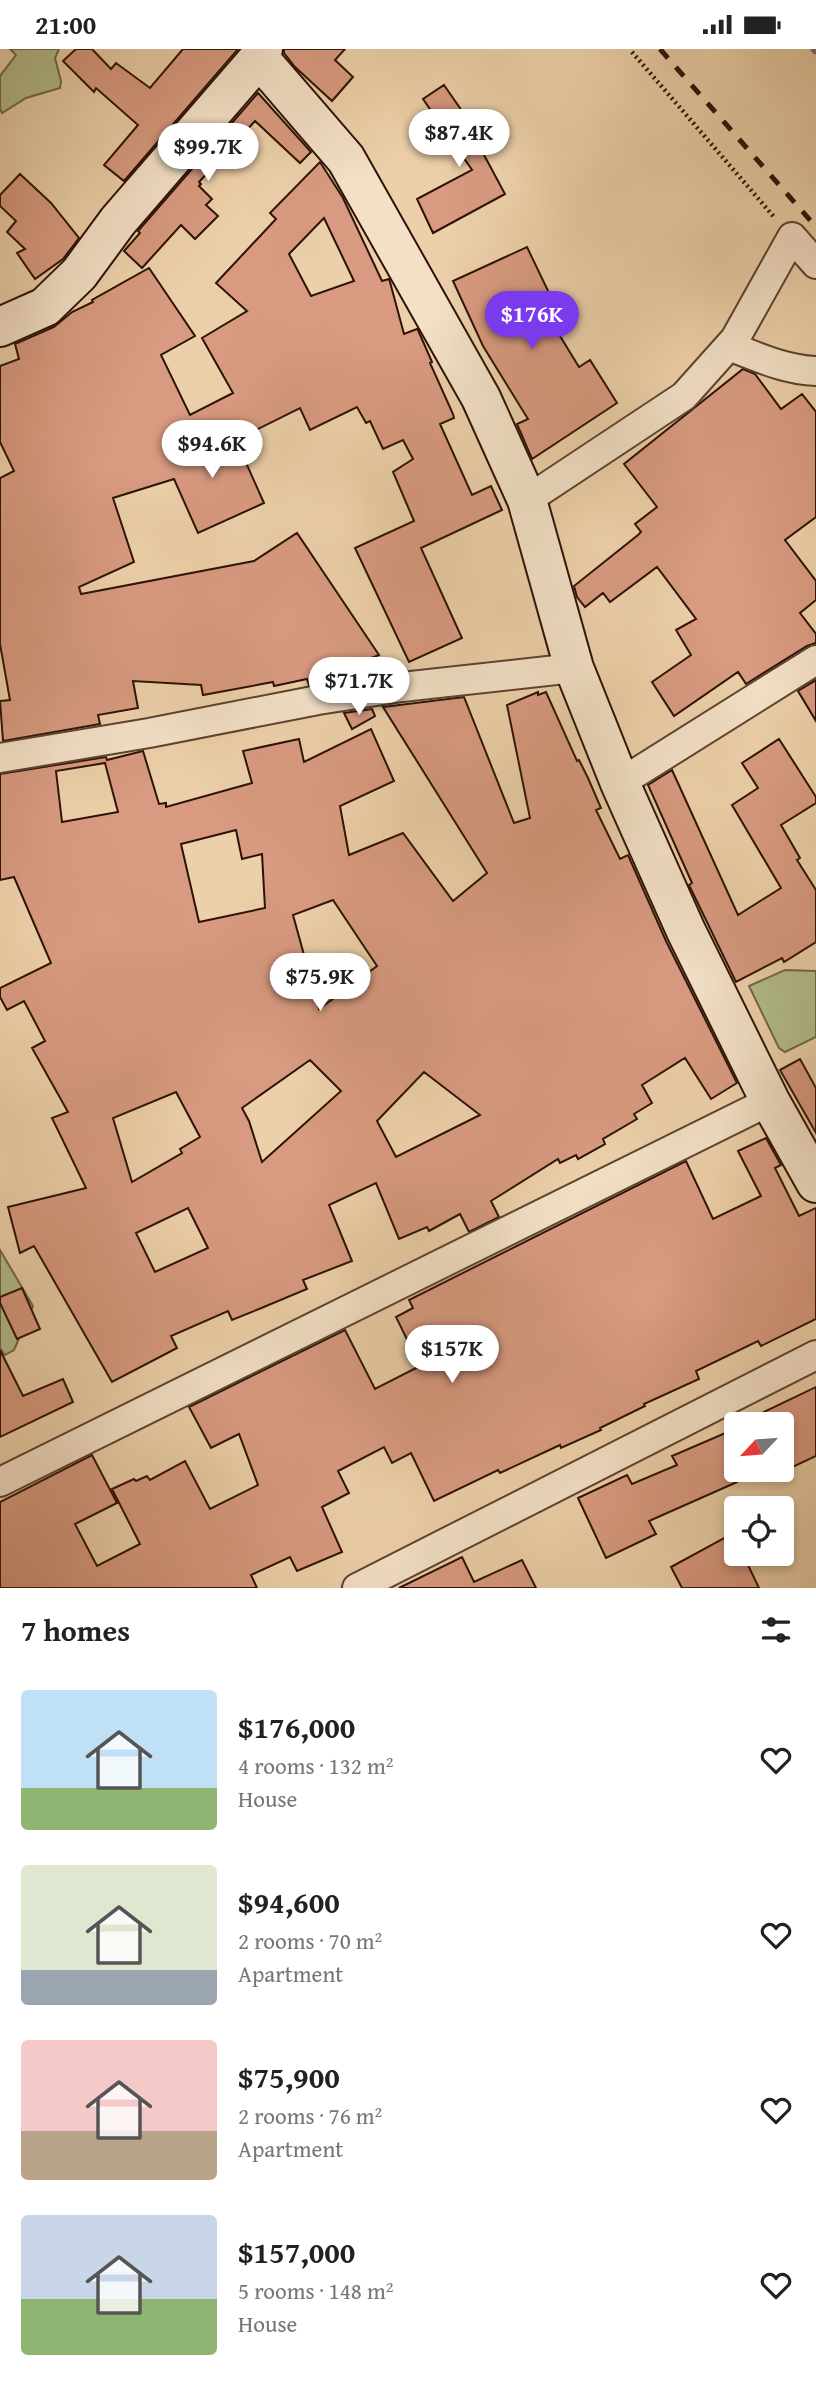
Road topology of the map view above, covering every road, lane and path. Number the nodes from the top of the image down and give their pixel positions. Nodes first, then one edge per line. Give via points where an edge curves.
1 (632, 51) dead end
2 (261, 53) edge
3 (792, 237) junction
4 (816, 264) edge
5 (0, 327) edge
6 (729, 346) junction
7 (816, 371) edge
8 (527, 500) junction
9 (816, 660) edge
10 (574, 668) junction
11 (0, 758) edge
12 (620, 783) junction
13 (770, 1101) junction
14 (816, 1183) edge
15 (816, 1355) edge
16 (0, 1482) edge
17 (357, 1588) edge

1 - 3 path
2 - 5 street via 118,221 79,274 45,307
2 - 8 street via 346,159 481,398
3 - 4 street
3 - 6 street
6 - 7 street
6 - 8 street via 684,396
8 - 10 street
9 - 12 street
10 - 11 street via 318,700
10 - 12 street
12 - 13 street
13 - 14 street
13 - 16 street
15 - 17 street

